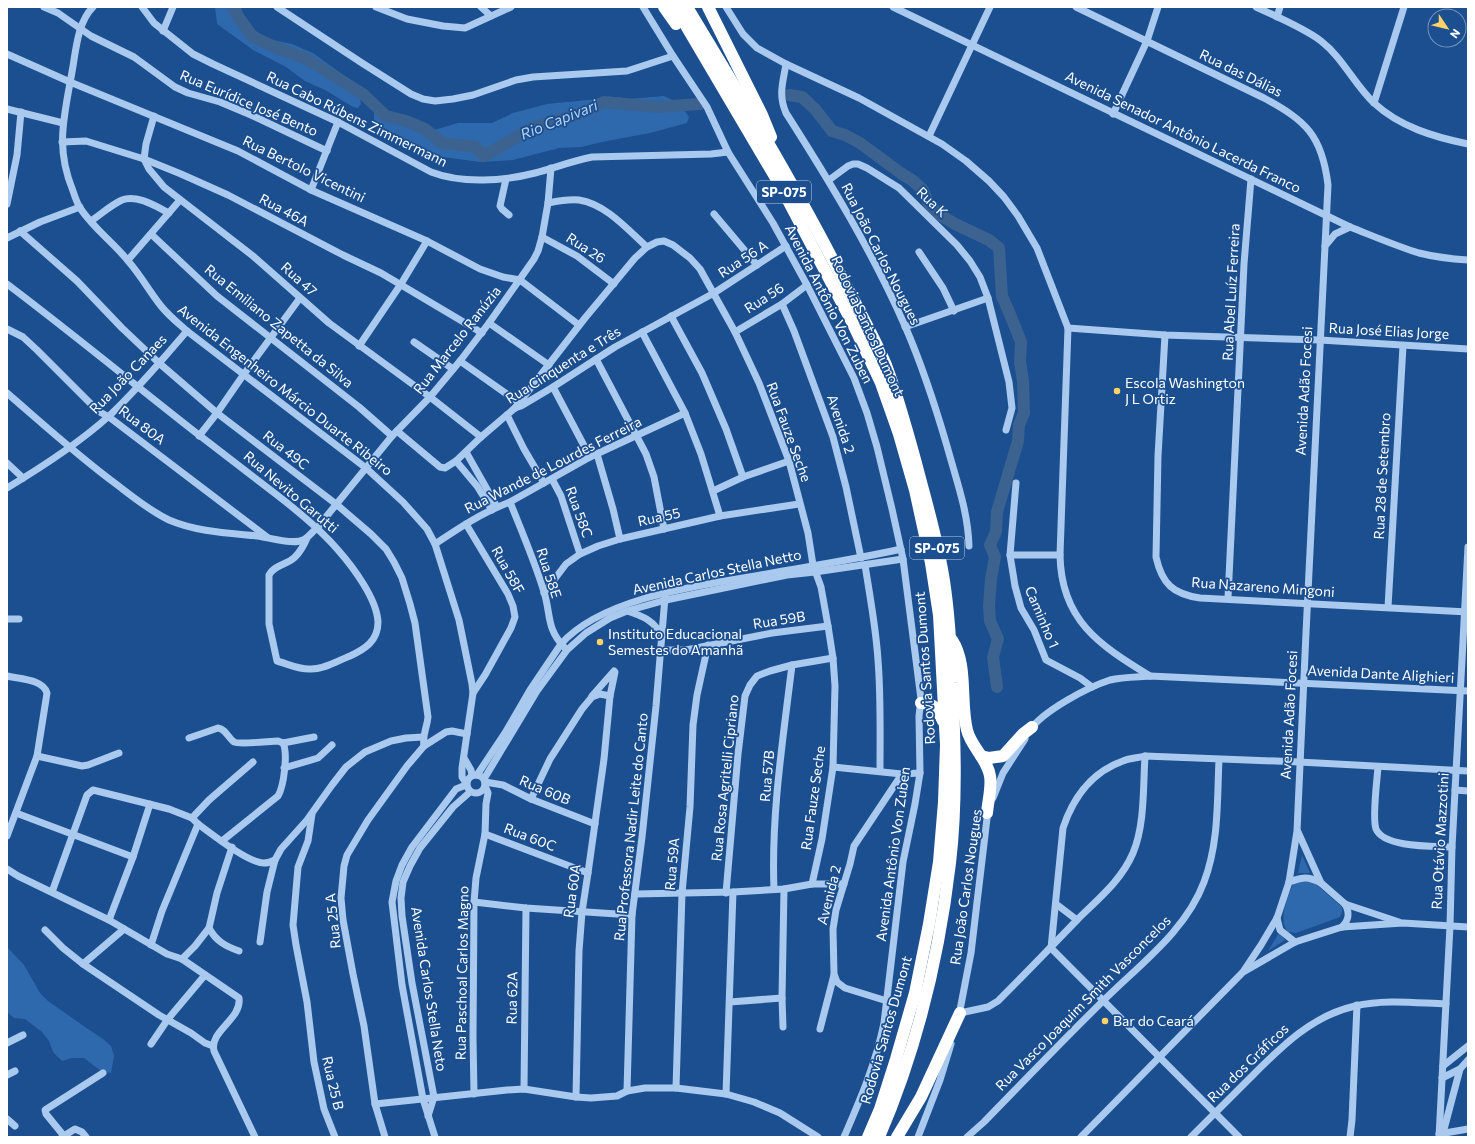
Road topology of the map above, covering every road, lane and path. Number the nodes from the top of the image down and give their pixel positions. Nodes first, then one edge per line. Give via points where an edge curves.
1 (44, 7) edge
2 (93, 7) edge
3 (142, 7) edge
4 (172, 7) edge
5 (277, 7) edge
6 (376, 7) edge
7 (481, 7) edge
8 (511, 7) edge
9 (643, 7) edge
10 (664, 7) edge
11 (675, 7) edge
12 (687, 7) edge
13 (708, 7) edge
14 (726, 7) edge
15 (893, 7) edge
16 (990, 7) edge
17 (1076, 7) edge
18 (1158, 7) edge
19 (1256, 7) edge
20 (1280, 7) edge
21 (1404, 7) edge
22 (491, 16) junction
23 (1277, 17) junction
24 (81, 28) junction
25 (163, 31) junction
26 (1147, 41) junction
27 (971, 45) junction
28 (7, 54) edge
29 (673, 56) junction
30 (786, 64) junction
31 (70, 82) junction
32 (723, 86) junction
33 (1374, 103) junction
34 (7, 109) edge
35 (21, 112) junction
36 (1113, 114) junction
37 (154, 116) junction
38 (338, 122) junction
39 (63, 123) junction
40 (929, 136) junction
41 (62, 142) junction
42 (1468, 144) edge
43 (327, 151) junction
44 (728, 152) junction
45 (144, 159) junction
46 (551, 168) junction
47 (789, 178) junction
48 (506, 179) junction
49 (1251, 179) junction
50 (829, 180) junction
51 (311, 190) junction
52 (180, 200) junction
53 (548, 203) junction
54 (7, 204) edge
55 (80, 207) junction
56 (169, 214) junction
57 (714, 214) dead end
58 (509, 215) dead end
59 (1327, 215) junction
60 (91, 221) junction
61 (1350, 227) junction
62 (20, 231) junction
63 (151, 234) junction
64 (542, 237) junction
65 (7, 238) edge
66 (427, 241) junction
67 (786, 246) junction
68 (1325, 246) junction
69 (647, 247) junction
70 (919, 252) dead end
71 (128, 260) junction
72 (1468, 260) edge
73 (757, 265) junction
74 (520, 280) junction
75 (7, 284) edge
76 (401, 284) junction
77 (614, 284) junction
78 (807, 284) junction
79 (714, 293) junction
80 (300, 298) junction
81 (988, 298) junction
82 (782, 304) junction
83 (954, 311) junction
84 (671, 316) junction
85 (489, 323) junction
86 (579, 325) junction
87 (905, 327) junction
88 (1068, 328) junction
89 (7, 329) edge
90 (187, 331) junction
91 (642, 332) junction
92 (735, 332) junction
93 (482, 333) junction
94 (1165, 335) junction
95 (270, 338) junction
96 (1241, 338) junction
97 (1320, 340) junction
98 (414, 342) dead end
99 (359, 346) junction
100 (1403, 346) junction
101 (1468, 349) edge
102 (596, 359) junction
103 (460, 360) junction
104 (159, 363) junction
105 (549, 365) junction
106 (453, 369) junction
107 (244, 374) junction
108 (534, 383) junction
109 (138, 387) junction
110 (553, 387) junction
111 (7, 393) edge
112 (543, 393) junction
113 (430, 397) junction
114 (518, 405) junction
115 (217, 413) junction
116 (685, 413) junction
117 (507, 415) junction
118 (109, 416) junction
119 (1006, 430) dead end
120 (394, 434) junction
121 (636, 435) junction
122 (200, 436) junction
123 (481, 437) junction
124 (70, 447) junction
125 (466, 452) junction
126 (597, 454) junction
127 (590, 458) junction
128 (456, 461) junction
129 (789, 462) junction
130 (7, 463) edge
131 (435, 463) joint
132 (366, 468) junction
133 (743, 477) junction
134 (23, 478) junction
135 (552, 479) junction
136 (544, 483) junction
137 (1016, 483) dead end
138 (7, 488) edge
139 (713, 491) junction
140 (510, 502) junction
141 (336, 504) junction
142 (800, 504) junction
143 (494, 508) junction
144 (720, 516) junction
145 (466, 524) junction
146 (317, 528) junction
147 (664, 529) junction
148 (267, 537) junction
149 (308, 537) junction
150 (620, 538) junction
151 (435, 544) junction
152 (969, 546) dead end
153 (1468, 547) edge
154 (901, 549) junction
155 (580, 554) junction
156 (1010, 554) junction
157 (1060, 555) junction
158 (861, 558) junction
159 (903, 559) junction
160 (865, 565) junction
161 (814, 569) junction
162 (544, 593) junction
163 (665, 597) junction
164 (1228, 598) junction
165 (1308, 604) junction
166 (1388, 607) junction
167 (627, 611) junction
168 (1466, 612) edge
169 (7, 619) edge
170 (19, 619) dead end
171 (828, 626) junction
172 (662, 637) junction
173 (951, 638) junction
174 (561, 644) junction
175 (708, 645) junction
176 (567, 650) junction
177 (662, 650) junction
178 (833, 658) junction
179 (792, 665) junction
180 (7, 676) edge
181 (1150, 676) junction
182 (1304, 683) junction
183 (1092, 687) junction
184 (943, 689) junction
185 (1464, 691) edge
186 (473, 693) junction
187 (607, 695) junction
188 (592, 697) junction
189 (921, 701) junction
190 (944, 723) junction
191 (1032, 727) junction
192 (467, 734) junction
193 (314, 737) dead end
194 (423, 737) junction
195 (189, 738) dead end
196 (283, 743) junction
197 (332, 746) dead end
198 (424, 746) junction
199 (120, 753) dead end
200 (37, 756) junction
201 (981, 756) junction
202 (1145, 756) junction
203 (464, 758) junction
204 (1219, 760) junction
205 (253, 762) dead end
206 (1299, 762) junction
207 (834, 767) junction
208 (1378, 767) junction
209 (284, 768) junction
210 (880, 771) junction
211 (1457, 771) junction
212 (1468, 771) edge
213 (920, 773) junction
214 (902, 774) junction
215 (474, 775) junction
216 (485, 782) junction
217 (470, 788) junction
218 (1455, 790) junction
219 (1468, 791) edge
220 (531, 799) junction
221 (150, 804) junction
222 (486, 804) junction
223 (987, 812) junction
224 (16, 813) junction
225 (312, 814) junction
226 (192, 818) junction
227 (198, 824) junction
228 (595, 824) junction
229 (1298, 831) junction
230 (485, 834) junction
231 (72, 835) junction
232 (7, 836) edge
233 (222, 841) junction
234 (232, 847) junction
235 (1452, 847) junction
236 (133, 857) junction
237 (276, 860) junction
238 (7, 869) edge
239 (588, 873) junction
240 (1289, 882) junction
241 (1321, 883) junction
242 (812, 884) junction
243 (844, 884) junction
244 (774, 889) junction
245 (784, 889) junction
246 (52, 892) junction
247 (730, 892) junction
248 (682, 893) junction
249 (635, 894) junction
250 (474, 902) junction
251 (1056, 904) junction
252 (1345, 904) junction
253 (526, 908) junction
254 (582, 912) junction
255 (632, 915) junction
256 (1277, 918) junction
257 (109, 920) junction
258 (1077, 920) junction
259 (1403, 924) junction
260 (1450, 926) junction
261 (1342, 927) junction
262 (1468, 927) edge
263 (209, 928) junction
264 (124, 929) junction
265 (45, 930) dead end
266 (260, 942) dead end
267 (1295, 942) junction
268 (151, 945) junction
269 (1051, 948) junction
270 (239, 950) dead end
271 (182, 959) junction
272 (83, 964) junction
273 (1243, 972) junction
274 (834, 974) junction
275 (205, 975) junction
276 (782, 998) junction
277 (887, 1001) junction
278 (1103, 1001) junction
279 (730, 1002) junction
280 (1446, 1004) junction
281 (1357, 1005) junction
282 (960, 1013) junction
283 (168, 1019) junction
284 (783, 1027) dead end
285 (820, 1029) dead end
286 (23, 1035) dead end
287 (7, 1043) edge
288 (151, 1044) dead end
289 (213, 1046) junction
290 (1468, 1046) edge
291 (1159, 1057) junction
292 (1468, 1060) edge
293 (1443, 1066) junction
294 (1460, 1069) junction
295 (15, 1071) dead end
296 (103, 1073) dead end
297 (7, 1075) edge
298 (1442, 1078) junction
299 (676, 1088) junction
300 (524, 1089) junction
301 (628, 1091) junction
302 (474, 1094) junction
303 (726, 1094) junction
304 (434, 1097) junction
305 (576, 1097) junction
306 (423, 1099) junction
307 (375, 1104) junction
308 (1215, 1113) junction
309 (428, 1117) junction
310 (7, 1119) edge
311 (15, 1126) dead end
312 (1468, 1129) edge
313 (1440, 1135) edge
314 (63, 1136) edge
315 (86, 1137) edge
316 (255, 1137) edge
317 (335, 1137) edge
318 (385, 1137) edge
319 (435, 1137) edge
320 (818, 1137) edge
321 (844, 1137) edge
322 (868, 1137) edge
323 (879, 1137) edge
324 (897, 1137) edge
325 (918, 1137) edge
326 (967, 1137) edge
327 (1081, 1137) edge
328 (1191, 1137) edge
329 (1239, 1137) edge
330 (1350, 1137) edge

1 - 24 street, Rua Eurídice José Bento
2 - 24 street, Avenida Engenheiro Márcio Duarte Ribeiro
3 - 25 street, Rua Cabo Rúbens Zimmermann via 154,24
4 - 25 street
5 - 29 street via 411,94 423,99 453,99 533,77 627,71
6 - 22 street via 407,19 453,28 465,28
7 - 22 street
8 - 22 street
9 - 29 street, Avenida Antônio Von Zuben
10 - 32 highway
11 - 32 highway, Rodovia Santos Dumont / SP-075
12 - 47 highway, Rodovia Santos Dumont / SP-075
13 - 47 highway via 762,115
14 - 30 street via 742,34 757,48
15 - 27 street, Avenida Senador Antônio Lacerda Franco
16 - 27 street
17 - 26 street, Rua das Dálias
18 - 26 street
19 - 23 street
20 - 23 street
21 - 33 street
23 - 33 street via 1321,41
24 - 31 street, Avenida Engenheiro Márcio Duarte Ribeiro
24 - 43 street, Rua Eurídice José Bento via 91,36 134,58 175,86 251,115
25 - 38 street, Rua Cabo Rúbens Zimmermann via 193,54
26 - 36 street
26 - 59 street, Rua das Dálias via 1264,98 1302,122 1317,144 1326,166
27 - 36 street, Avenida Senador Antônio Lacerda Franco
27 - 40 street
28 - 31 street, Rua Bertolo Vicentini
29 - 44 street, Avenida Antônio Von Zuben via 707,107
30 - 40 street via 859,98
30 - 50 street via 781,93 782,103
31 - 37 street, Rua Bertolo Vicentini
31 - 39 street, Avenida Engenheiro Márcio Duarte Ribeiro
32 - 184 highway, Rodovia Santos Dumont / SP-075 via 816,251 881,384 915,490 931,563 939,615
33 - 42 street via 1414,129
34 - 35 street
35 - 39 street
35 - 54 street via 17,155
36 - 49 street, Avenida Senador Antônio Lacerda Franco
37 - 45 street
37 - 51 street, Rua Bertolo Vicentini via 238,151
38 - 43 street
38 - 48 street, Rua Cabo Rúbens Zimmermann via 444,177
39 - 41 street, Avenida Engenheiro Márcio Duarte Ribeiro
40 - 88 street via 966,161 989,181 1018,216 1037,248
41 - 45 street, Rua 46A via 86,141
41 - 55 street, Avenida Engenheiro Márcio Duarte Ribeiro via 67,177
43 - 51 street
44 - 46 street, Rua Cabo Rúbens Zimmermann via 592,157
44 - 67 street, Avenida Antônio Von Zuben
45 - 52 street, Rua 47 via 155,178
45 - 76 street, Rua 46A via 228,195
46 - 48 street, Rua Cabo Rúbens Zimmermann
46 - 53 street, Rua Marcelo Ranúzia
47 - 173 highway, Rodovia Santos Dumont / SP-075 via 812,218 885,364 904,420 932,524 944,580
48 - 58 street via 500,206
49 - 59 street, Avenida Senador Antônio Lacerda Franco
49 - 96 street, Rua Abel Luíz Ferreira
50 - 81 street, Rua K via 848,166 858,164 899,188 970,261
50 - 87 street, Rua João Carlos Nougues via 882,278
51 - 66 street, Rua Bertolo Vicentini
52 - 56 street
52 - 80 street, Rua 47 via 253,256
53 - 64 street, Rua Marcelo Ranúzia
53 - 69 street via 578,200 592,204 608,213
55 - 60 street, Avenida Engenheiro Márcio Duarte Ribeiro
55 - 62 street
56 - 60 street via 130,198 122,200
56 - 63 street
57 - 73 street
59 - 61 street, Avenida Senador Antônio Lacerda Franco
59 - 68 street, Avenida Adão Focesi
60 - 71 street, Avenida Engenheiro Márcio Duarte Ribeiro
61 - 68 street via 1335,234
61 - 72 street, Avenida Senador Antônio Lacerda Franco via 1420,253
62 - 65 street
62 - 104 street, Rua 49C via 77,281
63 - 71 street
63 - 95 street, Rua Emiliano Zapetta da Silva via 217,296
64 - 74 street, Rua Marcelo Ranúzia via 538,251
64 - 77 street, Rua 26 via 577,256
66 - 74 street, Rua Bertolo Vicentini via 480,269
66 - 76 street
67 - 73 street, Rua 56 A
67 - 78 street, Avenida Antônio Von Zuben
68 - 97 street, Avenida Adão Focesi
69 - 77 street, Rua Fauze Seche
69 - 79 street, Rua Fauze Seche via 664,241 680,249 700,269
70 - 83 street via 943,288
71 - 90 street, Avenida Engenheiro Márcio Duarte Ribeiro via 161,306
73 - 79 street, Rua 56 A
74 - 85 street, Rua Marcelo Ranúzia
74 - 86 street, Rua Bertolo Vicentini
75 - 109 street, Rua Nevito Garutti
76 - 93 street, Rua 46A
76 - 99 street
77 - 86 street, Rua Fauze Seche
78 - 82 street, Rua 56
78 - 154 street, Avenida Antônio Von Zuben via 854,378 881,463
79 - 84 street, Rua Cinquenta e Três
79 - 92 street, Rua Fauze Seche
80 - 95 street
80 - 99 street, Rua 47
81 - 83 street
81 - 119 street, Rua K via 1011,396 1012,408
82 - 92 street, Rua 56
82 - 158 street, Avenida 2 via 833,437
83 - 87 street
84 - 91 street, Rua Cinquenta e Três
84 - 133 street via 702,373
85 - 93 street, Rua Marcelo Ranúzia
85 - 105 street
86 - 105 street, Rua Fauze Seche
87 - 152 street, Rua João Carlos Nougues via 931,393 960,490 967,518
88 - 94 street, Rua José Elias Jorge
88 - 157 street
89 - 118 street, Rua 80A via 23,337 88,403
90 - 104 street, Rua João Canaes
90 - 107 street, Avenida Engenheiro Márcio Duarte Ribeiro
91 - 102 street, Rua Cinquenta e Três
91 - 116 street
92 - 129 street, Rua Fauze Seche via 759,383
93 - 103 street, Rua Marcelo Ranúzia
94 - 96 street, Rua José Elias Jorge
94 - 164 street, Rua Nazareno Mingoni via 1157,472 1156,557 1159,570 1164,581 1175,591 1200,598
95 - 107 street
95 - 120 street, Rua Emiliano Zapetta da Silva
96 - 97 street, Rua José Elias Jorge
96 - 164 street, Rua Abel Luíz Ferreira
97 - 100 street, Rua José Elias Jorge
97 - 165 street, Avenida Adão Focesi
98 - 106 street
99 - 113 street, Rua 47
100 - 101 street, Rua José Elias Jorge
100 - 166 street, Rua 28 de Setembro
102 - 110 street, Rua Cinquenta e Três
102 - 121 street
103 - 106 street, Rua Marcelo Ranúzia
103 - 114 street
104 - 109 street, Rua João Canaes
104 - 115 street, Rua 49C
105 - 108 street, Rua Fauze Seche
106 - 113 street, Rua Marcelo Ranúzia
107 - 115 street
107 - 132 street, Avenida Engenheiro Márcio Duarte Ribeiro
108 - 112 street
108 - 114 street, Rua Fauze Seche
109 - 118 street, Rua João Canaes
109 - 122 street, Rua Nevito Garutti
110 - 112 street, Rua Cinquenta e Três
110 - 127 street
111 - 124 street
112 - 114 street, Rua Cinquenta e Três
113 - 120 street, Rua Marcelo Ranúzia
113 - 123 street, Rua 47
114 - 117 street, Rua Cinquenta e Três
115 - 122 street
115 - 141 street, Rua 49C
116 - 121 street, Rua Wande de Lourdes Ferreira
116 - 139 street
117 - 123 street, Rua Cinquenta e Três
117 - 136 street, Rua 58C
118 - 124 street, Rua João Canaes
118 - 148 street, Rua 80A
120 - 131 street, Rua Emiliano Zapetta da Silva
120 - 132 street, Rua Marcelo Ranúzia
121 - 126 street, Rua Wande de Lourdes Ferreira
121 - 147 street via 654,477
122 - 146 street, Rua Nevito Garutti
123 - 125 street, Rua Cinquenta e Três
124 - 134 street, Rua João Canaes
124 - 148 street via 127,493 168,520 209,531
125 - 128 street, Rua Cinquenta e Três
125 - 143 street
126 - 127 street, Rua Wande de Lourdes Ferreira
126 - 150 street
127 - 135 street, Rua Wande de Lourdes Ferreira
128 - 131 street, Rua Cinquenta e Três via 445,468
128 - 143 street
129 - 133 street
129 - 142 street, Rua Fauze Seche
130 - 134 street
132 - 141 street, Rua Marcelo Ranúzia
132 - 151 street, Avenida Engenheiro Márcio Duarte Ribeiro via 417,517
133 - 139 street
134 - 138 street, Rua João Canaes
135 - 136 street, Rua Wande de Lourdes Ferreira
135 - 155 street, Rua 58C via 561,496
136 - 140 street, Rua Wande de Lourdes Ferreira
137 - 156 street, Caminho 1
139 - 144 street
140 - 143 street, Rua Wande de Lourdes Ferreira
140 - 162 street, Rua 58E
141 - 146 street, Rua Marcelo Ranúzia
141 - 194 street, Rua 49C via 386,549 402,578 415,624 425,691 428,717
142 - 144 street, Rua 55
142 - 161 street, Rua Fauze Seche
143 - 145 street, Rua Wande de Lourdes Ferreira
144 - 147 street, Rua 55
145 - 151 street, Rua Wande de Lourdes Ferreira
145 - 186 street, Rua 58F via 508,594 515,617
146 - 149 street
146 - 149 street, Rua Nevito Garutti via 359,577 370,596 378,621 377,630 366,648 327,666 310,670 277,661 269,624 268,580 271,571 294,558
147 - 150 street, Rua 55
148 - 149 street via 299,542
150 - 155 street, Rua 55
151 - 186 street, Avenida Engenheiro Márcio Duarte Ribeiro via 459,620
153 - 168 street, Rua Otávio Mazzotini
154 - 158 street, Avenida Carlos Stella Netto
154 - 159 street, Avenida Antônio Von Zuben
155 - 162 street, Rua 55 via 563,567
156 - 157 street
156 - 183 street, Caminho 1 via 1021,608 1034,630 1046,660
157 - 181 street via 1064,590 1082,624 1104,646
158 - 161 street, Avenida Carlos Stella Netto
159 - 160 street
159 - 189 street, Avenida Antônio Von Zuben
160 - 161 street
160 - 210 street via 878,660
161 - 163 street
161 - 171 street, Rua Fauze Seche
162 - 174 street, Rua 58E via 549,621
163 - 167 street
163 - 172 street, Rua Professora Nadir Leite do Canto
163 - 174 street, Avenida Carlos Stella Netto via 613,609 596,616
164 - 165 street, Rua Nazareno Mingoni
165 - 166 street, Rua Nazareno Mingoni
165 - 182 street, Avenida Adão Focesi
166 - 168 street, Rua Nazareno Mingoni
167 - 172 street via 650,621
167 - 176 street via 586,633
168 - 185 street, Rua Otávio Mazzotini
169 - 170 street
171 - 175 street, Rua 59B
171 - 178 street, Rua Fauze Seche
172 - 177 street, Rua Professora Nadir Leite do Canto
173 - 201 highway via 960,656 969,739
173 - 323 highway, Rodovia Santos Dumont / SP-075 via 955,744 950,862 928,985 912,1046
174 - 176 street, Rua 58E
174 - 215 street, Avenida Carlos Stella Netto via 505,732
175 - 177 street, Rua 59B via 686,650
175 - 248 street, Rua 59A via 693,725 690,807
176 - 216 street via 537,691
177 - 249 street, Rua Professora Nadir Leite do Canto
178 - 179 street, Rua Rosa Agritelli Cipriano
178 - 207 street, Rua Fauze Seche
179 - 244 street, Rua 57B via 776,816
179 - 247 street, Rua Rosa Agritelli Cipriano via 757,676 745,696 737,761
180 - 200 street via 40,684 46,690
181 - 182 street, Avenida Dante Alighieri
181 - 183 street, Rua João Carlos Nougues via 1111,680
182 - 185 street, Avenida Dante Alighieri
182 - 206 street, Avenida Adão Focesi
183 - 191 street, Rua João Carlos Nougues via 1054,708
184 - 189 highway via 935,699
184 - 190 highway, Rodovia Santos Dumont / SP-075
185 - 211 street, Rua Otávio Mazzotini
186 - 192 street, Avenida Engenheiro Márcio Duarte Ribeiro
187 - 188 street
187 - 188 street, Rua 60A via 614,671
187 - 228 street, Rua 60A via 604,759
188 - 220 street via 550,759
189 - 190 highway via 933,705
189 - 213 street, Avenida Antônio Von Zuben
190 - 322 highway, Rodovia Santos Dumont / SP-075 via 944,802 939,862 932,904 915,993 880,1109
191 - 201 highway via 1003,756
191 - 223 street, Rua João Carlos Nougues via 1003,773
192 - 198 street, Rua 25 A via 446,732
192 - 203 street, Avenida Engenheiro Márcio Duarte Ribeiro
193 - 196 street
194 - 198 street, Rua 49C
194 - 225 street via 391,741 365,752 346,767
195 - 196 street via 218,728 224,730 239,744 278,741
196 - 209 street
197 - 209 street via 318,758
198 - 307 street, Rua 25 A via 407,766 356,840 347,855 343,876 343,920 364,1026
199 - 200 street via 82,766
200 - 224 street
201 - 223 highway via 988,767 990,778
202 - 204 street
202 - 251 street via 1124,761 1105,770 1090,782 1074,802 1063,828
202 - 258 street via 1140,829 1134,852 1108,891
203 - 215 street
203 - 217 street, Avenida Engenheiro Márcio Duarte Ribeiro via 462,777
204 - 206 street
204 - 278 street, Rua Vasco Joaquim Smith Vasconcelos via 1216,834 1211,863 1204,883 1188,915
205 - 226 street
206 - 208 street
206 - 229 street, Avenida Adão Focesi
207 - 210 street
207 - 242 street, Rua Fauze Seche
208 - 211 street
208 - 235 street via 1376,830 1385,839 1399,844
209 - 233 street via 282,790 278,796
210 - 214 street
211 - 212 street
211 - 218 street, Rua Otávio Mazzotini
213 - 214 street
213 - 277 street, Avenida Antônio Von Zuben via 903,862
214 - 243 street, Avenida 2 via 854,846
215 - 216 street, Rua 60B
215 - 217 street, Avenida Carlos Stella Netto via 468,779
216 - 217 street via 482,791
216 - 220 street, Rua 60B via 503,785
216 - 222 street, Rua Paschoal Carlos Magno via 488,793
217 - 222 street
217 - 304 street, Avenida Carlos Stella Neto via 420,848 403,882 401,898 412,983
217 - 306 street via 456,789 412,846 396,881 392,902 402,985
218 - 219 street
218 - 235 street, Rua Otávio Mazzotini
220 - 228 street, Rua 60B
221 - 226 street
221 - 231 street via 93,790 87,795
221 - 236 street
222 - 230 street, Rua Paschoal Carlos Magno
223 - 282 street, Rua João Carlos Nougues via 971,953
224 - 231 street
224 - 232 street
225 - 237 street via 281,849
225 - 317 street, Rua 25 B via 308,841 298,867 293,925 307,1002 314,1062 324,1109
226 - 227 street
227 - 233 street
227 - 268 street via 162,911
228 - 239 street, Rua 60A
229 - 240 street, Avenida Adão Focesi
229 - 241 street
230 - 239 street, Rua 60C
230 - 250 street, Rua Paschoal Carlos Magno
231 - 236 street
231 - 246 street
233 - 234 street
234 - 237 street via 249,859 262,863
234 - 263 street
235 - 260 street, Rua Otávio Mazzotini
236 - 257 street
237 - 266 street via 267,892
238 - 246 street
239 - 254 street, Rua 60A
240 - 241 street via 1309,878
240 - 256 street, Avenida Adão Focesi
241 - 252 street
242 - 243 street
242 - 245 street
243 - 274 street, Avenida 2 via 833,929
244 - 245 street
244 - 247 street
245 - 276 street
246 - 257 street
247 - 248 street
247 - 279 street, Rua Rosa Agritelli Cipriano
248 - 249 street
248 - 299 street, Rua 59A
249 - 255 street, Rua Professora Nadir Leite do Canto
250 - 253 street
250 - 302 street, Rua Paschoal Carlos Magno
251 - 258 street
251 - 269 street
252 - 259 street
252 - 261 street via 1349,916
253 - 254 street
253 - 300 street, Rua 62A
254 - 255 street
254 - 305 street, Rua 60A
255 - 301 street, Rua Professora Nadir Leite do Canto
256 - 267 street via 1280,930
256 - 273 street, Avenida Adão Focesi
257 - 264 street
258 - 269 street
259 - 260 street
259 - 261 street
260 - 262 street
260 - 280 street, Rua Otávio Mazzotini
261 - 267 street
263 - 270 street via 222,944
263 - 271 street
264 - 268 street
264 - 272 street
265 - 272 street
267 - 273 street
268 - 271 street
269 - 278 street
269 - 282 street via 998,1001 988,1007
271 - 275 street
272 - 283 street
273 - 291 street, Avenida Adão Focesi
274 - 277 street via 837,982 845,988
274 - 285 street, Avenida 2
275 - 283 street
275 - 289 street via 238,998 239,1003
276 - 279 street
276 - 284 street
277 - 321 street, Avenida Antônio Von Zuben via 872,1071
278 - 291 street
278 - 326 street, Rua Vasco Joaquim Smith Vasconcelos
279 - 303 street, Rua Rosa Agritelli Cipriano
280 - 281 street, Rua dos Gráficos via 1386,1001
280 - 293 street, Rua Otávio Mazzotini
281 - 308 street, Rua dos Gráficos via 1335,1012 1298,1033
281 - 330 street
282 - 324 highway via 920,1097
282 - 325 street, Rua João Carlos Nougues via 940,1080
283 - 288 street
283 - 289 street
286 - 287 street
289 - 316 street
290 - 293 street
291 - 308 street
291 - 327 street, Avenida Adão Focesi
292 - 294 street
293 - 298 street, Rua Otávio Mazzotini
294 - 298 street
294 - 313 street
295 - 297 street
296 - 314 street via 45,1110
298 - 313 street, Rua Otávio Mazzotini
299 - 301 street
299 - 303 street
300 - 302 street
300 - 305 street
301 - 305 street via 603,1098
302 - 304 street
303 - 320 street via 780,1113
304 - 306 street
304 - 309 street, Avenida Carlos Stella Neto
306 - 307 street
306 - 309 street
307 - 318 street, Rua 25 A
308 - 328 street, Rua dos Gráficos
308 - 329 street
309 - 319 street
310 - 311 street
312 - 313 street
314 - 315 street via 75,1129

